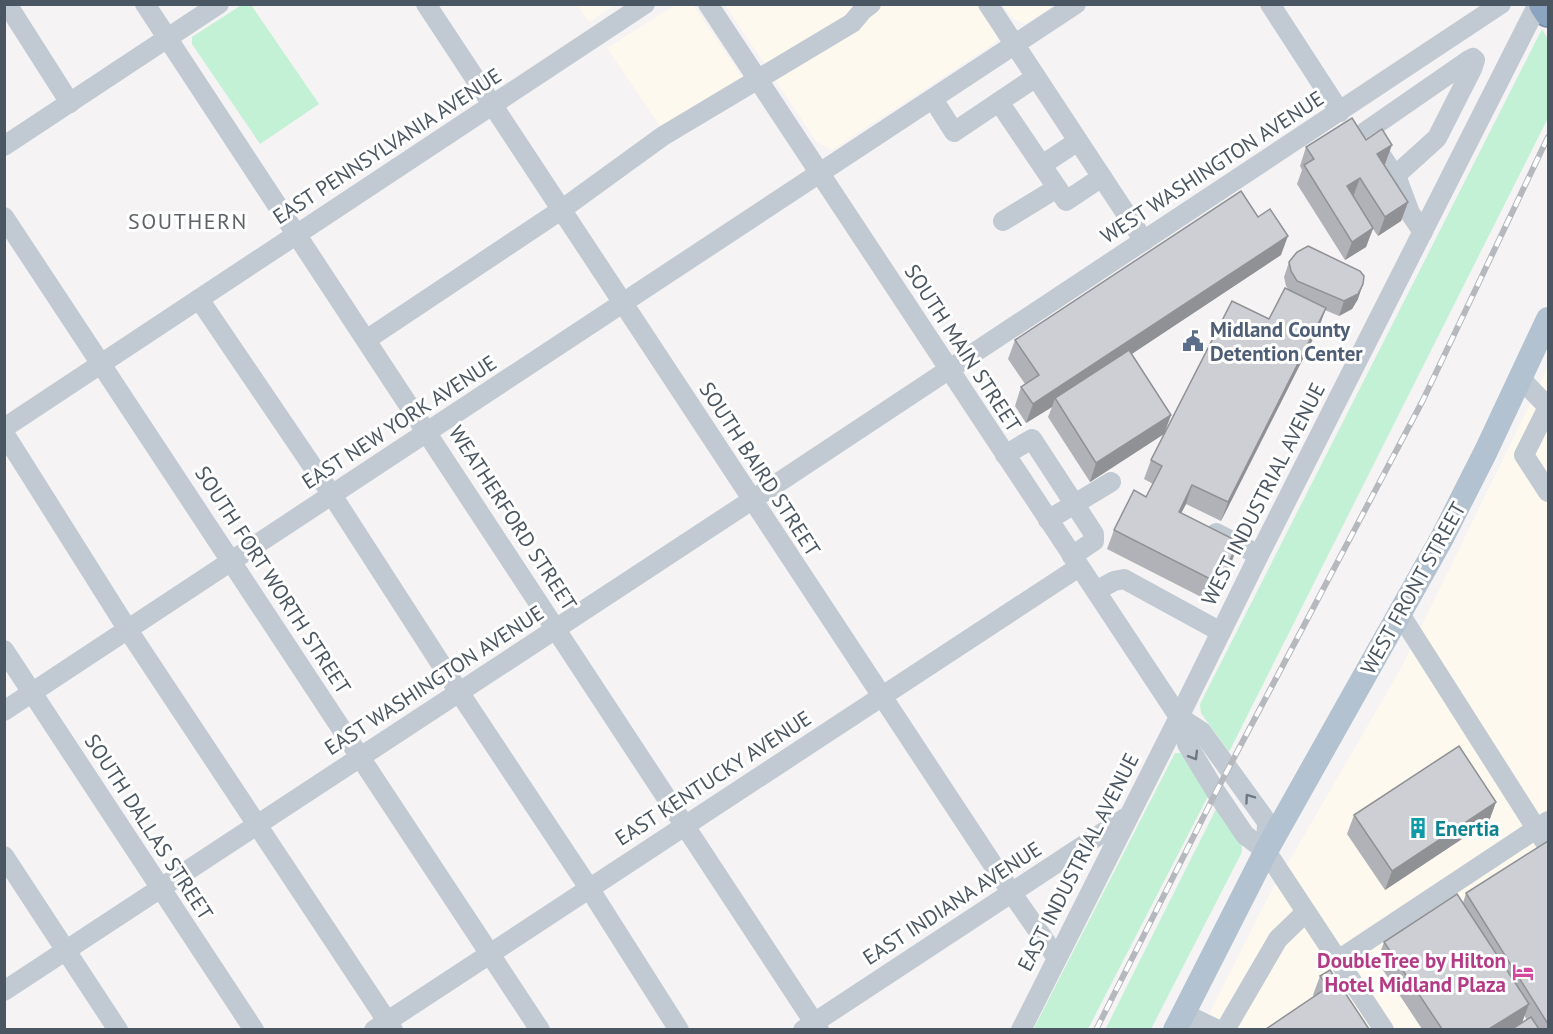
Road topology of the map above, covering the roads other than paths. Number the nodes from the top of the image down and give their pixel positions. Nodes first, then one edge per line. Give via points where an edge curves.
1 (7, 4) edge
2 (145, 4) edge
3 (219, 4) edge
4 (426, 4) edge
5 (645, 4) edge
6 (708, 4) edge
7 (871, 4) edge
8 (988, 4) edge
9 (1076, 4) edge
10 (1270, 4) edge
11 (1501, 4) edge
12 (1540, 10) edge
13 (167, 39) junction
14 (1015, 45) junction
15 (1036, 77) junction
16 (758, 80) junction
17 (933, 99) junction
18 (999, 102) junction
19 (70, 103) junction
20 (492, 106) junction
21 (1342, 110) junction
22 (1365, 132) junction
23 (1078, 141) junction
24 (4, 146) edge
25 (1042, 165) junction
26 (819, 174) junction
27 (1395, 176) junction
28 (1102, 177) junction
29 (1057, 188) junction
30 (561, 210) junction
31 (4, 217) edge
32 (1003, 221) dead end
33 (1423, 232) junction
34 (297, 235) junction
35 (1144, 241) junction
36 (199, 299) junction
37 (623, 304) junction
38 (1548, 319) edge
39 (366, 340) junction
40 (101, 364) junction
41 (949, 370) junction
42 (1521, 378) junction
43 (4, 428) edge
44 (427, 432) junction
45 (4, 433) edge
46 (1005, 455) junction
47 (1111, 482) dead end
48 (1548, 492) edge
49 (332, 495) junction
50 (752, 500) junction
51 (1075, 504) junction
52 (1048, 520) junction
53 (1197, 524) edge
54 (1258, 555) junction
55 (231, 561) junction
56 (1075, 562) junction
57 (1096, 591) junction
58 (1400, 614) junction
59 (556, 629) junction
60 (128, 630) junction
61 (1221, 632) junction
62 (4, 650) edge
63 (459, 692) junction
64 (32, 693) junction
65 (881, 695) junction
66 (4, 711) edge
67 (1179, 717) junction
68 (360, 757) junction
69 (1128, 816) junction
70 (257, 825) junction
71 (686, 825) junction
72 (1543, 825) edge
73 (1548, 847) edge
74 (1266, 851) junction
75 (4, 856) edge
76 (161, 888) junction
77 (590, 888) junction
78 (1011, 892) junction
79 (1306, 912) junction
80 (66, 950) junction
81 (490, 953) junction
82 (1057, 958) junction
83 (1338, 960) junction
84 (4, 990) edge
85 (1179, 1021) edge
86 (384, 1027) edge
87 (812, 1027) edge
88 (118, 1029) edge
89 (255, 1029) edge
90 (540, 1029) edge
91 (680, 1029) edge
92 (1022, 1029) edge
93 (1218, 1029) edge
94 (1225, 1029) edge
95 (1384, 1029) edge

1 - 19 street
2 - 13 street, WEATHERFORD STREET
3 - 13 street
4 - 20 street, SOUTH BAIRD STREET
5 - 20 street, EAST PENNSYLVANIA AVENUE
6 - 16 street, SOUTH MAIN STREET
7 - 16 street via 852,23
8 - 14 street
9 - 14 street, EAST NEW YORK AVENUE
10 - 21 street
11 - 21 street, WEST WASHINGTON AVENUE
12 - 33 street, WEST INDUSTRIAL AVENUE
13 - 19 street
13 - 34 street, WEATHERFORD STREET
14 - 15 street
14 - 17 street, EAST NEW YORK AVENUE
15 - 18 street
15 - 23 street
16 - 26 street, SOUTH MAIN STREET
16 - 30 street via 663,136
17 - 18 street via 954,132
17 - 26 street, EAST NEW YORK AVENUE
18 - 25 street
19 - 24 street
20 - 30 street, SOUTH BAIRD STREET
20 - 34 street, EAST PENNSYLVANIA AVENUE
21 - 22 street
21 - 35 street, WEST WASHINGTON AVENUE
22 - 27 street
22 - 27 street via 1469,60 1475,60 1437,138
23 - 25 street
23 - 28 street
25 - 29 street
26 - 37 street, EAST NEW YORK AVENUE
26 - 41 street, SOUTH MAIN STREET
27 - 33 street via 1410,213
28 - 29 street via 1066,201
28 - 35 street
29 - 32 street
30 - 37 street, SOUTH BAIRD STREET
30 - 39 street
31 - 40 street, SOUTH FORT WORTH STREET
33 - 54 street, WEST INDUSTRIAL AVENUE
34 - 36 street, EAST PENNSYLVANIA AVENUE
34 - 39 street, WEATHERFORD STREET
35 - 41 street, WEST WASHINGTON AVENUE
36 - 40 street, EAST PENNSYLVANIA AVENUE
36 - 49 street
37 - 44 street, EAST NEW YORK AVENUE
37 - 50 street, SOUTH BAIRD STREET
38 - 42 main road, WEST FRONT STREET
39 - 44 street, WEATHERFORD STREET
40 - 43 street, EAST PENNSYLVANIA AVENUE
40 - 55 street, SOUTH FORT WORTH STREET
41 - 46 street, SOUTH MAIN STREET
41 - 50 street, EAST WASHINGTON AVENUE
42 - 48 street via 1548,407 1524,455
42 - 58 main road, WEST FRONT STREET
44 - 49 street, EAST NEW YORK AVENUE
44 - 59 street, WEATHERFORD STREET
45 - 60 street
46 - 51 street via 1032,439
46 - 52 street, SOUTH MAIN STREET
47 - 51 street
49 - 55 street, EAST NEW YORK AVENUE
49 - 63 street
50 - 59 street, EAST WASHINGTON AVENUE
50 - 65 street, SOUTH BAIRD STREET
51 - 52 street
51 - 56 street, EAST KENTUCKY AVENUE via 1094,534 1094,541
52 - 56 street, SOUTH MAIN STREET
53 - 54 street
54 - 61 street, WEST INDUSTRIAL AVENUE
55 - 60 street, EAST NEW YORK AVENUE
55 - 68 street, SOUTH FORT WORTH STREET
56 - 57 street, SOUTH MAIN STREET
56 - 65 street, EAST KENTUCKY AVENUE
57 - 61 street via 1114,580 1124,579
57 - 67 street, SOUTH MAIN STREET
58 - 72 street
58 - 74 main road, WEST FRONT STREET
59 - 63 street, EAST WASHINGTON AVENUE
59 - 71 street, WEATHERFORD STREET
60 - 64 street, EAST NEW YORK AVENUE
60 - 70 street
61 - 67 street, WEST INDUSTRIAL AVENUE
62 - 64 street, SOUTH DALLAS STREET
63 - 68 street, EAST WASHINGTON AVENUE
63 - 77 street
64 - 66 street, EAST NEW YORK AVENUE
64 - 76 street, SOUTH DALLAS STREET
65 - 71 street, EAST KENTUCKY AVENUE
65 - 78 street, SOUTH BAIRD STREET
67 - 69 street, EAST INDUSTRIAL AVENUE
67 - 74 street, SOUTH MAIN STREET via 1202,732 1267,822
68 - 70 street, EAST WASHINGTON AVENUE
68 - 81 street, SOUTH FORT WORTH STREET
69 - 78 street, EAST INDIANA AVENUE
69 - 82 street, EAST INDUSTRIAL AVENUE
70 - 76 street, EAST WASHINGTON AVENUE
70 - 86 street
71 - 77 street, EAST KENTUCKY AVENUE
71 - 87 street, WEATHERFORD STREET
72 - 73 street
72 - 83 street
74 - 79 street
74 - 85 main road, WEST FRONT STREET
75 - 80 street
76 - 80 street, EAST WASHINGTON AVENUE
76 - 89 street, SOUTH DALLAS STREET
77 - 81 street, EAST KENTUCKY AVENUE
77 - 91 street
78 - 82 street, SOUTH BAIRD STREET
78 - 87 street, EAST INDIANA AVENUE
79 - 83 street
79 - 94 street via 1278,939
80 - 84 street, EAST WASHINGTON AVENUE
80 - 88 street
81 - 86 street, EAST KENTUCKY AVENUE
81 - 90 street, SOUTH FORT WORTH STREET
82 - 92 street, EAST INDUSTRIAL AVENUE
83 - 95 street
85 - 93 street

